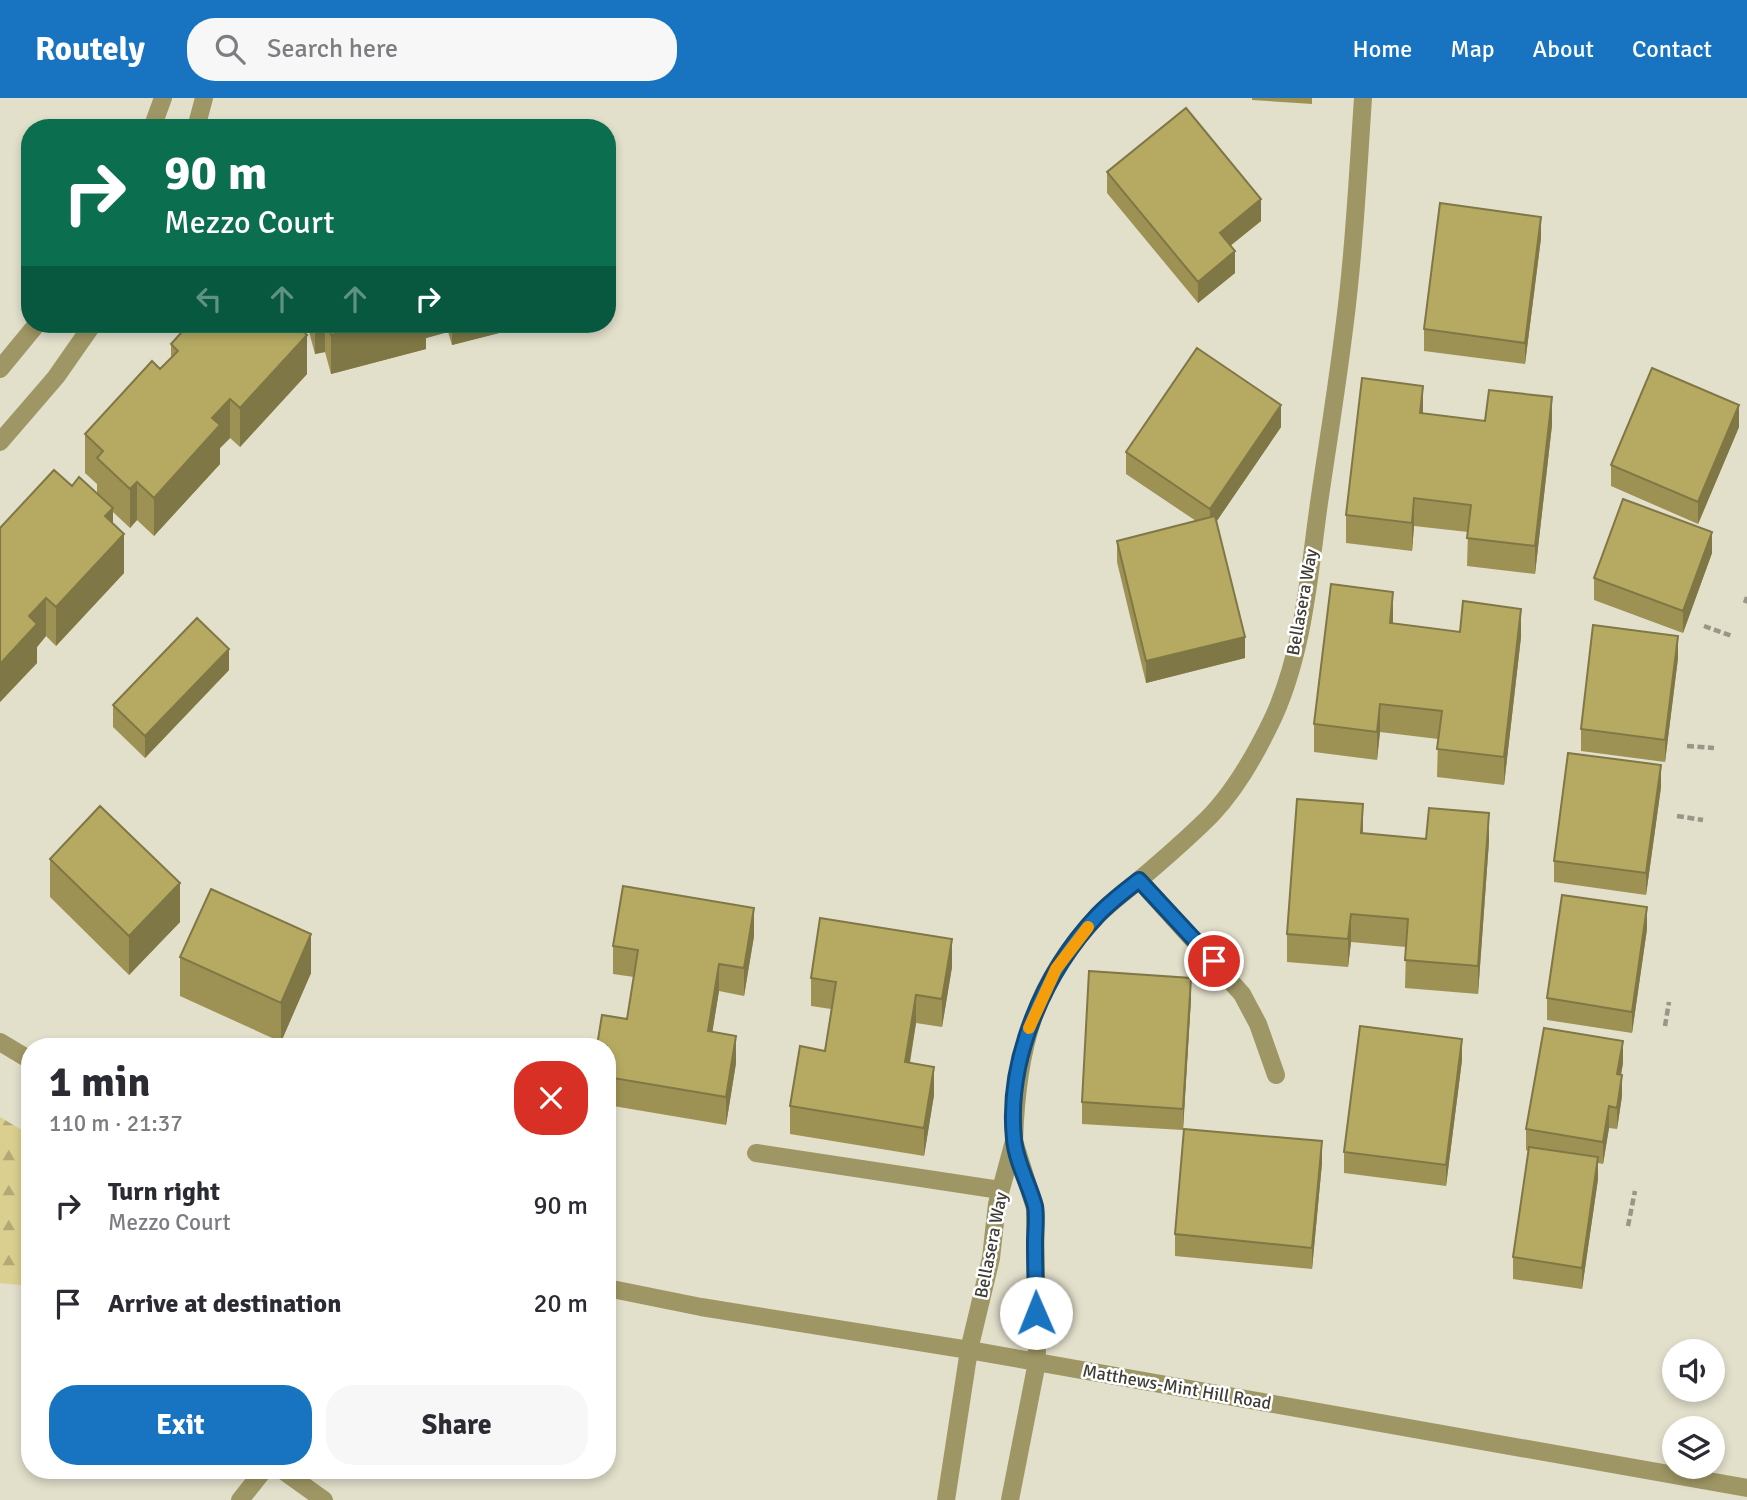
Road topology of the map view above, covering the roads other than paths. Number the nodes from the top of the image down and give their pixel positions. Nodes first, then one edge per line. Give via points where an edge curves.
1 (163, 98) edge
2 (204, 98) edge
3 (1363, 98) edge
4 (155, 119) edge
5 (198, 119) edge
6 (30, 333) edge
7 (87, 333) edge
8 (0, 369) edge
9 (0, 442) edge
10 (1139, 880) junction
11 (0, 1042) edge
12 (21, 1055) edge
13 (1276, 1075) dead end
14 (1014, 1141) junction
15 (756, 1153) dead end
16 (1000, 1190) junction
17 (616, 1290) edge
18 (969, 1350) junction
19 (1037, 1362) junction
20 (257, 1479) edge
21 (295, 1479) edge
22 (1747, 1488) edge
23 (1719, 1492) edge
24 (240, 1500) edge
25 (324, 1500) edge
26 (946, 1500) edge
27 (1010, 1500) edge

1 - 4 street
2 - 5 street
3 - 10 street, Bellasera Way via 1345,320 1299,641 1275,713 1233,788 1204,823
6 - 8 street
7 - 9 street
10 - 13 street via 1242,994
10 - 14 street, Bellasera Way via 1078,938 1039,1003 1019,1066
11 - 12 street
14 - 16 street, Bellasera Way
14 - 19 street, Bellasera Way via 1035,1208
15 - 16 street
16 - 18 street, Bellasera Way via 991,1258
17 - 18 street, Matthews-Mint Hill Road
18 - 19 street, Matthews-Mint Hill Road
18 - 26 street, Bellasera Way
19 - 23 street, Matthews-Mint Hill Road
19 - 27 street, Bellasera Way
20 - 24 street
21 - 25 street
22 - 23 street, Matthews-Mint Hill Road

